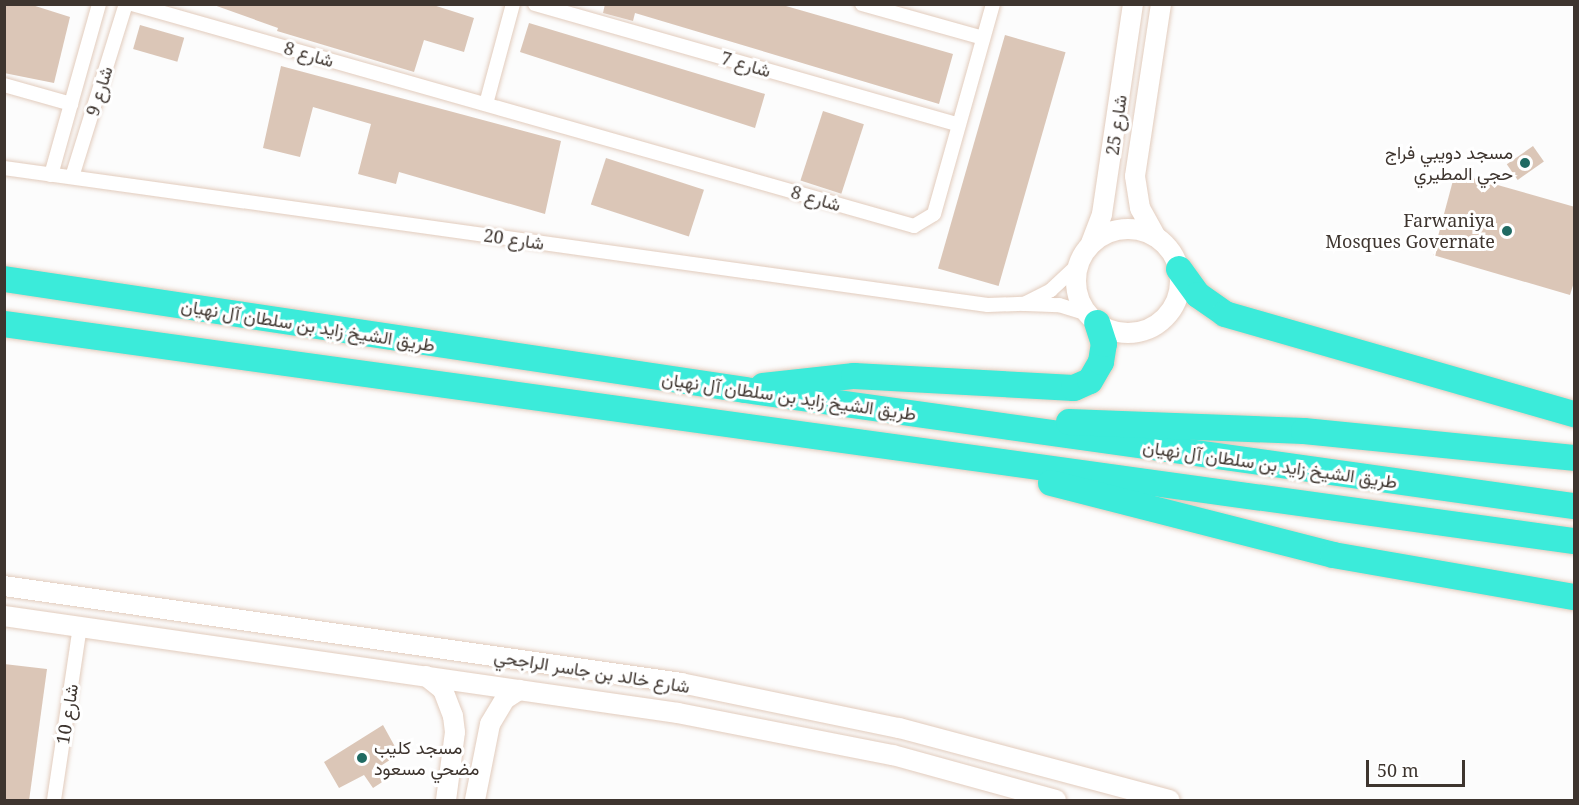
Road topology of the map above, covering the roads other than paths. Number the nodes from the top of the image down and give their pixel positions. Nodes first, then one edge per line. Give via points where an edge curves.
1 (99, 4) edge
2 (126, 4) edge
3 (132, 4) edge
4 (513, 4) edge
5 (535, 4) edge
6 (862, 4) edge
7 (993, 4) edge
8 (1133, 4) edge
9 (1161, 4) edge
10 (982, 38) junction
11 (4, 85) edge
12 (71, 104) junction
13 (486, 104) junction
14 (957, 124) junction
15 (4, 168) edge
16 (51, 175) junction
17 (72, 177) junction
18 (1156, 237) junction
19 (1091, 243) junction
20 (1077, 267) junction
21 (1179, 268) junction
22 (4, 279) edge
23 (1024, 304) junction
24 (1092, 318) junction
25 (4, 324) edge
26 (4, 341) edge
27 (151, 344) junction
28 (745, 390) junction
29 (1575, 414) edge
30 (948, 419) junction
31 (944, 455) junction
32 (1575, 458) edge
33 (1575, 506) edge
34 (1575, 541) edge
35 (4, 586) edge
36 (1575, 597) edge
37 (150, 607) junction
38 (188, 613) junction
39 (4, 616) edge
40 (80, 627) junction
41 (145, 636) junction
42 (183, 641) junction
43 (426, 676) junction
44 (519, 690) junction
45 (817, 709) junction
46 (899, 728) junction
47 (797, 734) junction
48 (452, 752) junction
49 (893, 756) junction
50 (482, 759) junction
51 (54, 801) edge
52 (446, 801) edge
53 (475, 801) edge
54 (1056, 801) edge
55 (1170, 801) edge

1 - 12 street, شارع 9
2 - 17 street, شارع 9
3 - 13 street, شارع 8
4 - 13 street
5 - 14 street, شارع 7
6 - 10 street
7 - 10 street, شارع 8
8 - 19 street, شارع 25 via 1102,214
9 - 18 street, شارع 25 via 1135,176 1140,208
10 - 14 street, شارع 8
11 - 12 street, شارع 9
12 - 16 street, شارع 9
13 - 14 street, شارع 8 via 914,226 934,214
15 - 16 street, شارع 20
16 - 17 street, شارع 20
17 - 23 street, شارع 20 via 964,302 1002,307
18 - 19 street via 1124,229 1106,233
18 - 21 street via 1172,252
19 - 20 street
20 - 23 street, شارع 20 via 1050,290
20 - 24 street via 1077,294
21 - 24 street via 1180,287 1175,304 1157,324 1132,333 1113,331
21 - 29 highway via 1198,295 1225,314
22 - 28 highway, طريق الشيخ زايد بن سلطان آل نهيان
23 - 24 street, شارع 20 via 1059,305
24 - 28 highway via 1104,344 1101,362 1090,381 1074,388 839,376
25 - 27 highway, طريق الشيخ زايد بن سلطان آل نهيان
26 - 27 highway
27 - 31 highway, طريق الشيخ زايد بن سلطان آل نهيان
28 - 30 highway, طريق الشيخ زايد بن سلطان آل نهيان
30 - 32 highway via 1304,430
30 - 33 highway, طريق الشيخ زايد بن سلطان آل نهيان
31 - 34 highway, طريق الشيخ زايد بن سلطان آل نهيان
31 - 36 highway via 1334,555
35 - 37 street, شارع خالد بن جاسر الراجحي
37 - 38 street, شارع خالد بن جاسر الراجحي
37 - 41 street via 154,619
38 - 42 street via 178,629
38 - 45 street, شارع خالد بن جاسر الراجحي via 669,682
39 - 40 street, شارع خالد بن جاسر الراجحي
40 - 41 street, شارع خالد بن جاسر الراجحي
40 - 51 street, شارع 10
41 - 42 street, شارع خالد بن جاسر الراجحي
42 - 43 street, شارع خالد بن جاسر الراجحي
43 - 44 street, شارع خالد بن جاسر الراجحي
43 - 48 street via 443,690 451,704 455,732
44 - 47 street, شارع خالد بن جاسر الراجحي
44 - 50 street via 495,712
45 - 46 street, شارع خالد بن جاسر الراجحي
45 - 47 street via 823,716 820,729
46 - 49 street via 888,742
46 - 55 street, شارع خالد بن جاسر الراجحي
47 - 49 street, شارع خالد بن جاسر الراجحي
48 - 50 street via 465,746 478,752
48 - 52 street
49 - 54 street, شارع خالد بن جاسر الراجحي
50 - 53 street

